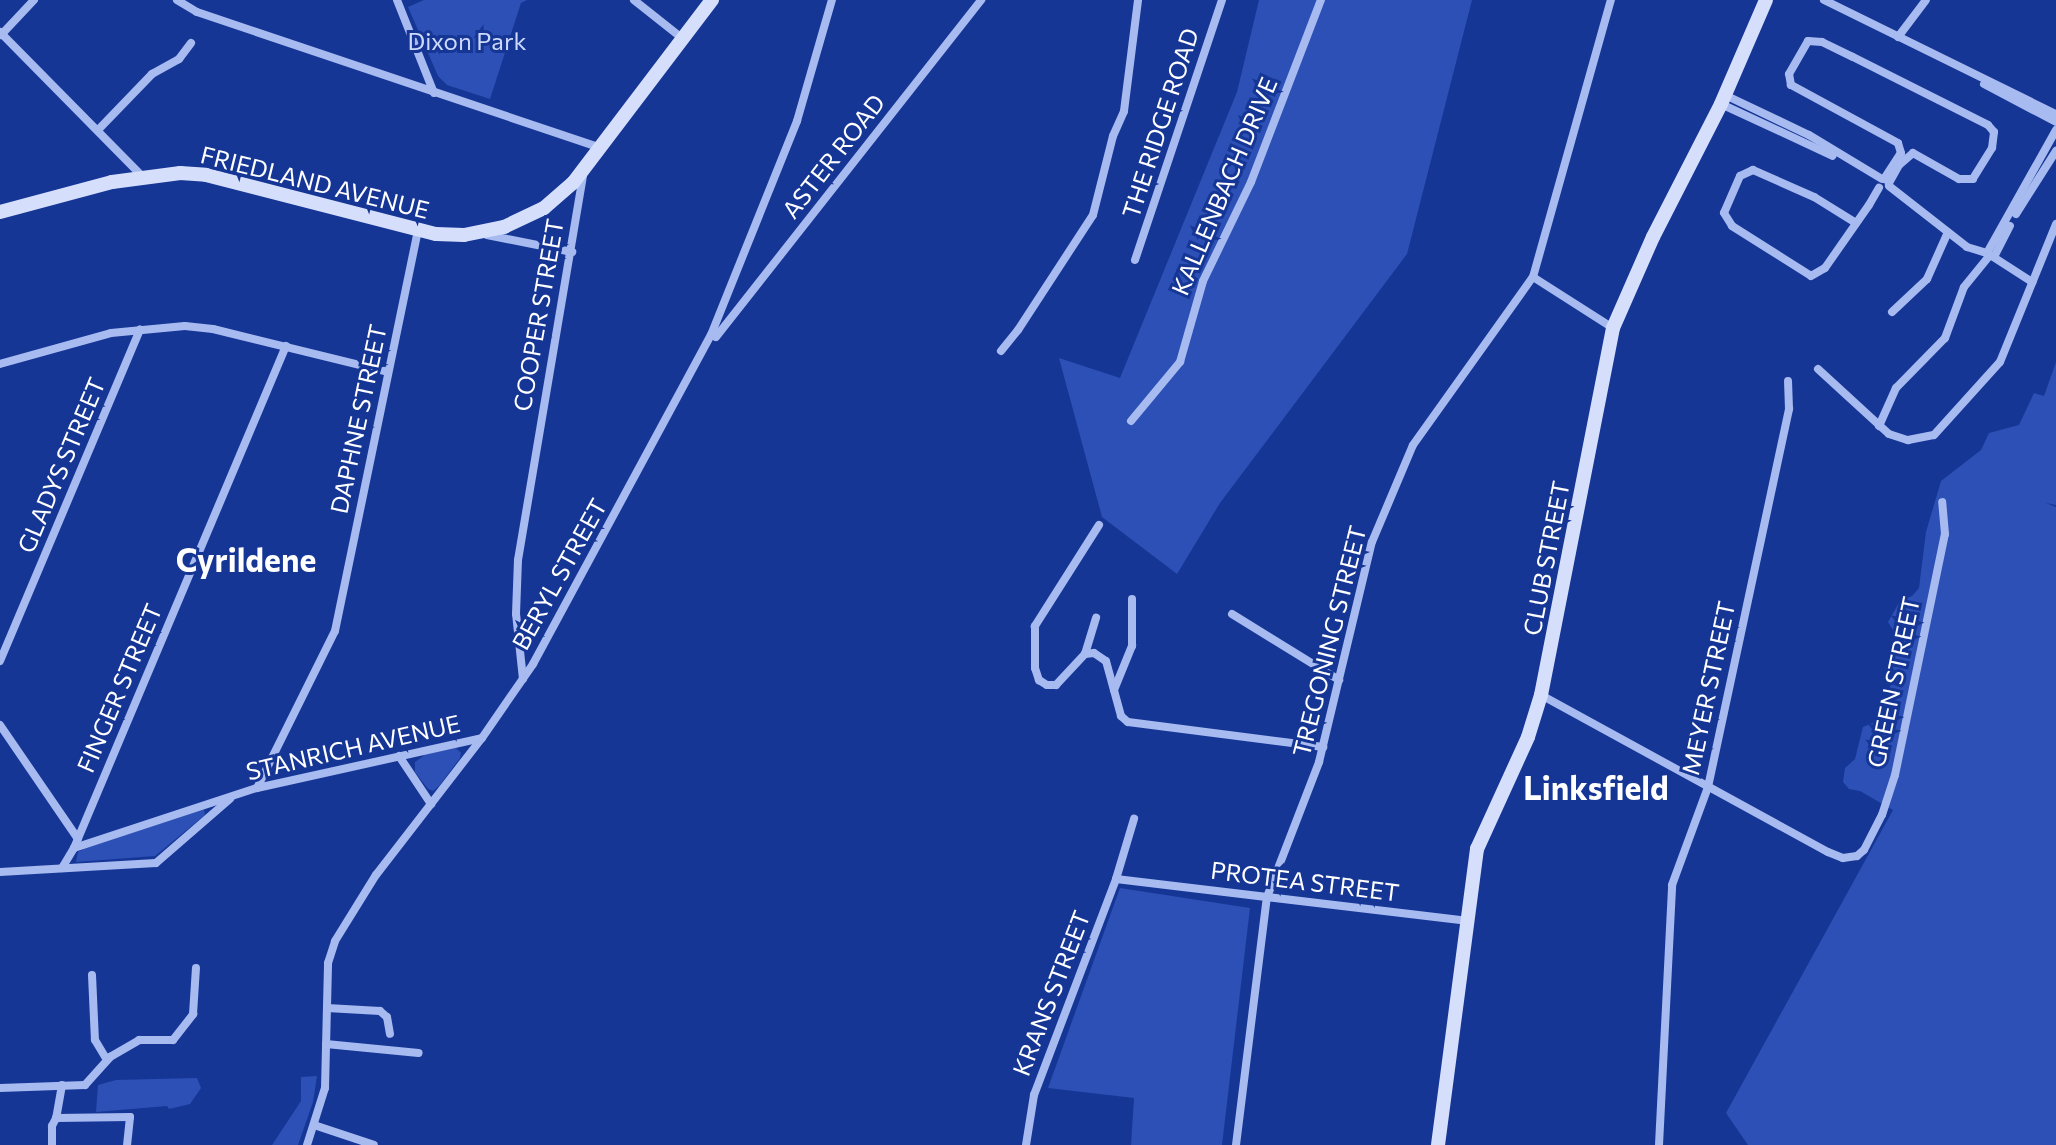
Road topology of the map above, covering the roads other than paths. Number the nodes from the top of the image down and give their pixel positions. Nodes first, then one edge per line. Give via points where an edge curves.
1 (34, 0) edge
2 (177, 0) edge
3 (397, 0) edge
4 (634, 0) edge
5 (712, 0) edge
6 (832, 0) edge
7 (981, 0) edge
8 (1138, 0) edge
9 (1222, 0) edge
10 (1321, 0) edge
11 (1611, 0) edge
12 (1766, 0) edge
13 (1824, 0) edge
14 (1926, 0) edge
15 (1, 34) edge
16 (1898, 37) junction
17 (683, 39) junction
18 (191, 43) dead end
19 (1971, 74) junction
20 (434, 93) junction
21 (1723, 100) junction
22 (2056, 114) edge
23 (2056, 122) edge
24 (98, 130) junction
25 (2056, 130) edge
26 (601, 148) junction
27 (2056, 151) edge
28 (583, 171) junction
29 (142, 176) junction
30 (1884, 185) junction
31 (0, 212) edge
32 (1856, 223) junction
33 (2056, 224) edge
34 (418, 231) junction
35 (1948, 232) junction
36 (480, 233) junction
37 (572, 252) junction
38 (1990, 255) junction
39 (1135, 260) dead end
40 (1533, 277) junction
41 (2032, 282) junction
42 (1892, 312) dead end
43 (1613, 328) junction
44 (140, 329) junction
45 (713, 336) junction
46 (286, 346) junction
47 (1001, 351) dead end
48 (0, 364) edge
49 (1818, 369) dead end
50 (388, 372) junction
51 (1788, 381) dead end
52 (1131, 421) dead end
53 (1879, 426) junction
54 (1942, 502) dead end
55 (1099, 525) dead end
56 (1132, 599) dead end
57 (1232, 614) dead end
58 (1096, 618) dead end
59 (1085, 654) junction
60 (0, 661) edge
61 (523, 679) junction
62 (1339, 680) junction
63 (1114, 690) junction
64 (1541, 695) junction
65 (0, 725) edge
66 (482, 738) junction
67 (1323, 747) junction
68 (399, 756) junction
69 (1708, 787) junction
70 (257, 788) junction
71 (233, 796) junction
72 (431, 804) junction
73 (1134, 819) dead end
74 (76, 843) junction
75 (62, 868) junction
76 (0, 872) edge
77 (1116, 879) junction
78 (1267, 897) junction
79 (1466, 921) junction
80 (196, 968) dead end
81 (92, 975) dead end
82 (327, 1008) junction
83 (390, 1034) dead end
84 (326, 1044) junction
85 (419, 1053) dead end
86 (107, 1060) junction
87 (62, 1085) junction
88 (0, 1088) edge
89 (56, 1118) junction
90 (314, 1125) junction
91 (369, 1144) edge
92 (52, 1145) edge
93 (127, 1145) edge
94 (307, 1145) edge
95 (1026, 1145) edge
96 (1236, 1145) edge
97 (1438, 1145) edge
98 (1659, 1145) edge

1 - 15 street
2 - 20 street via 197,12
3 - 20 street
4 - 17 street
5 - 17 main road
6 - 45 street, BERYL STREET via 797,121
7 - 45 street, ASTER ROAD
8 - 47 street via 1124,111 1093,215
9 - 39 street, THE RIDGE ROAD
10 - 52 street, KALLENBACH DRIVE via 1251,182 1203,281 1180,362
11 - 40 street, TREGONING STREET
12 - 21 main road, CLUB STREET
13 - 16 street
14 - 16 street
15 - 24 street
16 - 19 street
17 - 26 main road
18 - 24 street via 179,59 152,74
19 - 22 street
19 - 23 street
20 - 26 street
21 - 30 street via 1809,135
21 - 43 main road, CLUB STREET
24 - 29 street
25 - 38 street
26 - 28 main road
27 - 38 street
28 - 36 main road, FRIEDLAND AVENUE via 556,200 531,216
28 - 37 street, COOPER STREET
29 - 31 main road, FRIEDLAND AVENUE
29 - 34 main road, FRIEDLAND AVENUE via 206,175
30 - 30 street via 1901,153 1898,143 1791,85 1789,74 1808,41 1853,57 1994,132 1992,148 1973,179 1959,179 1913,153
30 - 32 street
30 - 35 street
32 - 32 street via 1825,268 1811,276 1732,226 1724,213 1740,176 1753,170
33 - 41 street
34 - 36 main road, FRIEDLAND AVENUE
34 - 50 street, DAPHNE STREET
35 - 38 street via 1967,247
35 - 42 street via 1927,279
36 - 37 street, FRIEDLAND AVENUE
37 - 61 street, COOPER STREET via 518,560 516,614
38 - 41 street
38 - 53 street via 1964,287 1945,338 1896,388
40 - 43 street
40 - 62 street, TREGONING STREET via 1408,454 1372,542
41 - 53 street via 1998,365 1943,429 1908,440
43 - 64 main road, CLUB STREET
44 - 46 street via 207,328
44 - 48 street
44 - 60 street, GLADYS STREET
45 - 61 street, BERYL STREET
46 - 50 street
46 - 74 street, FINGER STREET
49 - 53 street
50 - 70 street, DAPHNE STREET via 335,631
51 - 69 street, MEYER STREET via 1789,409
54 - 69 street, GREEN STREET via 1945,534 1895,775 1868,843 1852,858 1828,852
55 - 59 street via 1037,621 1036,676 1056,685
56 - 63 street via 1132,646
57 - 62 street
58 - 59 street
59 - 63 street via 1106,661
61 - 66 street, BERYL STREET
62 - 67 street, TREGONING STREET
63 - 67 street via 1121,716 1128,722
64 - 69 street
64 - 79 main road, CLUB STREET via 1528,737 1477,849
65 - 74 street
66 - 68 street, STANRICH AVENUE
66 - 72 street, BERYL STREET
67 - 78 street, TREGONING STREET
68 - 70 street, STANRICH AVENUE
68 - 72 street
69 - 98 street, MEYER STREET via 1672,885
70 - 71 street, STANRICH AVENUE
71 - 74 street, STANRICH AVENUE
71 - 75 street, STANRICH AVENUE via 159,862
72 - 82 street, BERYL STREET via 376,875 335,941 328,963
73 - 77 street, KRANS STREET
74 - 75 street, FINGER STREET
75 - 76 street, STANRICH AVENUE
77 - 78 street, PROTEA STREET
77 - 95 street, KRANS STREET via 1034,1095
78 - 79 street, PROTEA STREET
78 - 96 street, TREGONING STREET
79 - 97 main road, CLUB STREET
80 - 86 street via 193,1014 175,1038 165,1043 139,1040
81 - 86 street via 95,1040
82 - 83 street via 380,1011 387,1017
82 - 84 street, BERYL STREET
84 - 85 street
84 - 90 street, BERYL STREET via 325,1088
86 - 87 street via 85,1085
87 - 88 street
87 - 89 street
89 - 92 street
89 - 93 street via 130,1117
90 - 91 street
90 - 94 street, BERYL STREET

